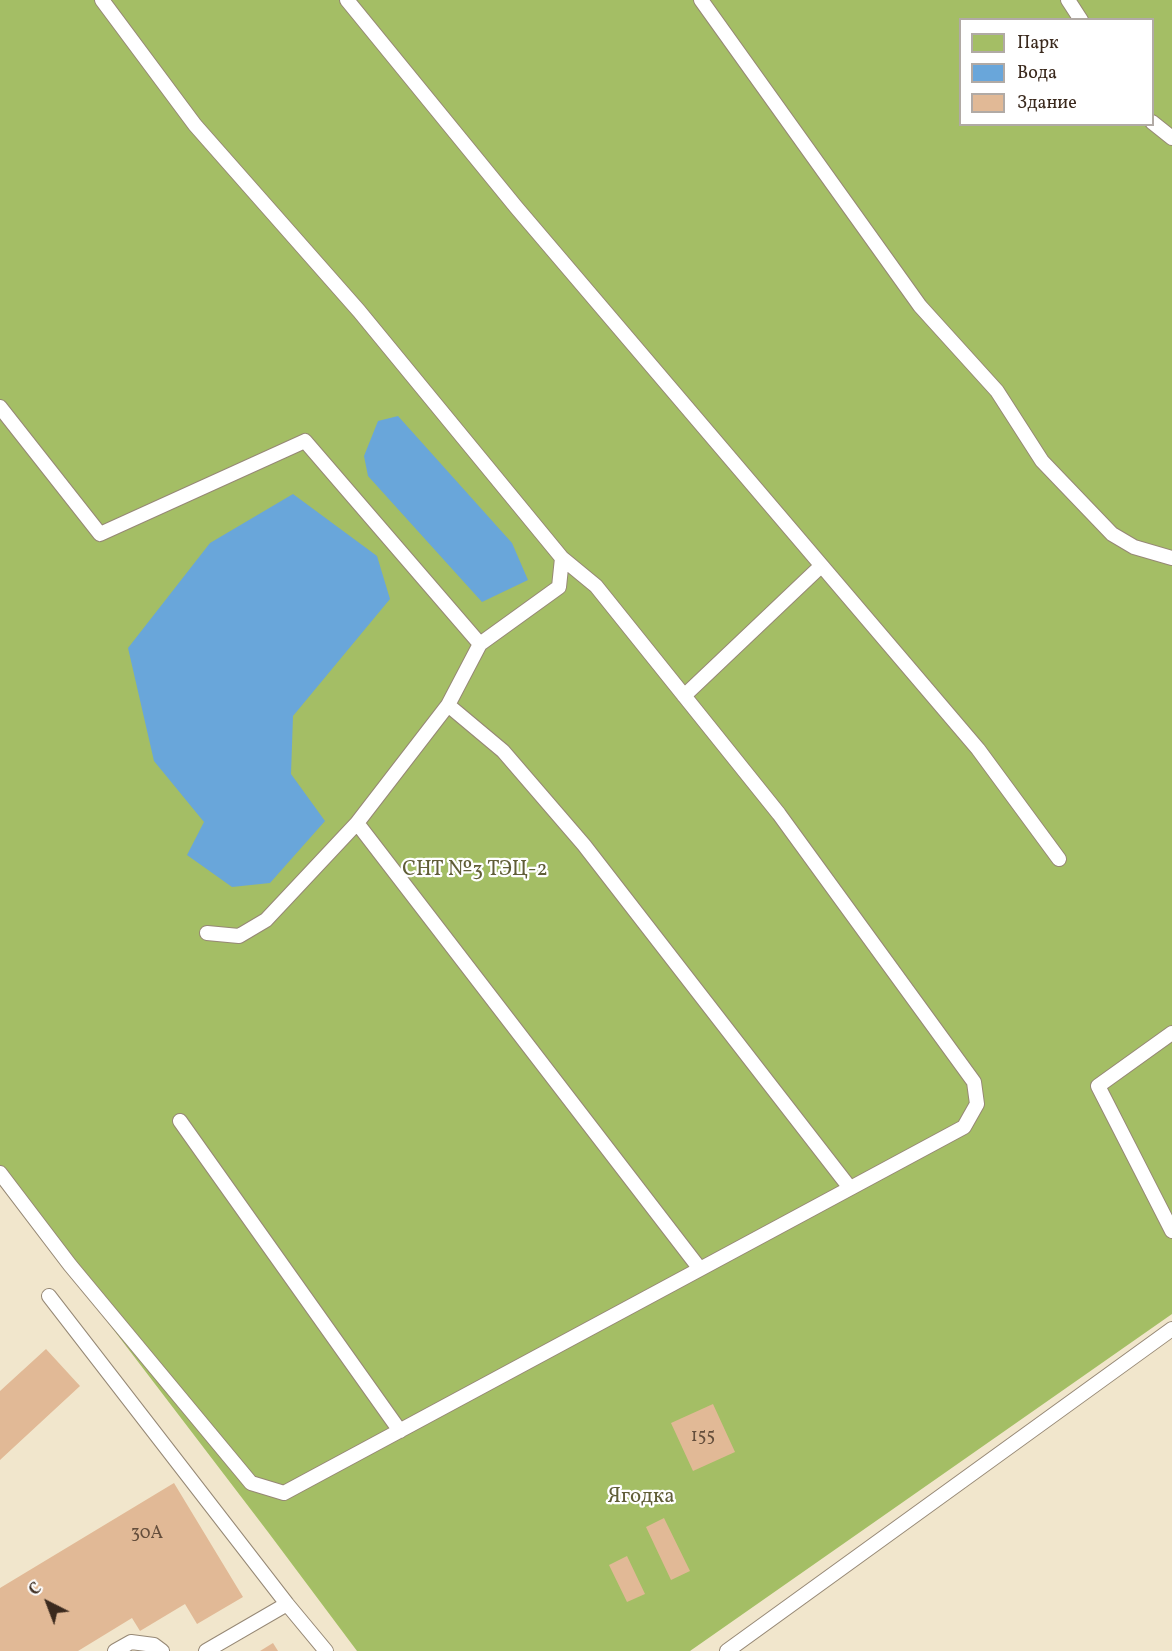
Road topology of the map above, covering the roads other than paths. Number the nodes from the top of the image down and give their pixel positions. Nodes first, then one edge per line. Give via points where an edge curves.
1 (102, 0) edge
2 (347, 0) edge
3 (701, 0) edge
4 (1068, 0) edge
5 (1080, 18) edge
6 (1154, 124) edge
7 (1172, 138) edge
8 (0, 407) edge
9 (562, 558) junction
10 (1172, 558) edge
11 (821, 566) junction
12 (480, 644) junction
13 (684, 696) junction
14 (448, 705) junction
15 (357, 823) junction
16 (1059, 859) dead end
17 (207, 933) dead end
18 (1172, 1033) edge
19 (180, 1121) dead end
20 (0, 1173) edge
21 (850, 1188) junction
22 (1172, 1232) edge
23 (700, 1269) junction
24 (49, 1296) dead end
25 (1172, 1329) edge
26 (400, 1431) junction
27 (287, 1604) junction
28 (116, 1651) edge
29 (162, 1651) edge
30 (206, 1651) edge
31 (326, 1651) edge
32 (727, 1651) edge

1 - 9 lane via 195,125 359,311
2 - 11 lane via 516,207
3 - 10 lane via 920,306 997,391 1042,461 1112,534 1134,547
4 - 5 lane
6 - 7 lane
8 - 12 lane via 100,534 305,441
9 - 12 lane via 559,587
9 - 13 lane via 596,586
11 - 13 lane
11 - 16 lane via 978,749
12 - 14 lane
13 - 21 lane via 779,814 974,1082 977,1104 964,1127
14 - 15 lane
14 - 21 lane via 503,751 584,845
15 - 17 lane via 266,920 239,936
15 - 23 lane
18 - 22 lane via 1098,1086
19 - 26 lane
20 - 26 lane via 70,1265 251,1483 284,1493
21 - 23 lane
23 - 26 lane
24 - 27 lane
25 - 32 lane
27 - 30 lane
27 - 31 lane
28 - 29 lane via 131,1642 154,1645

